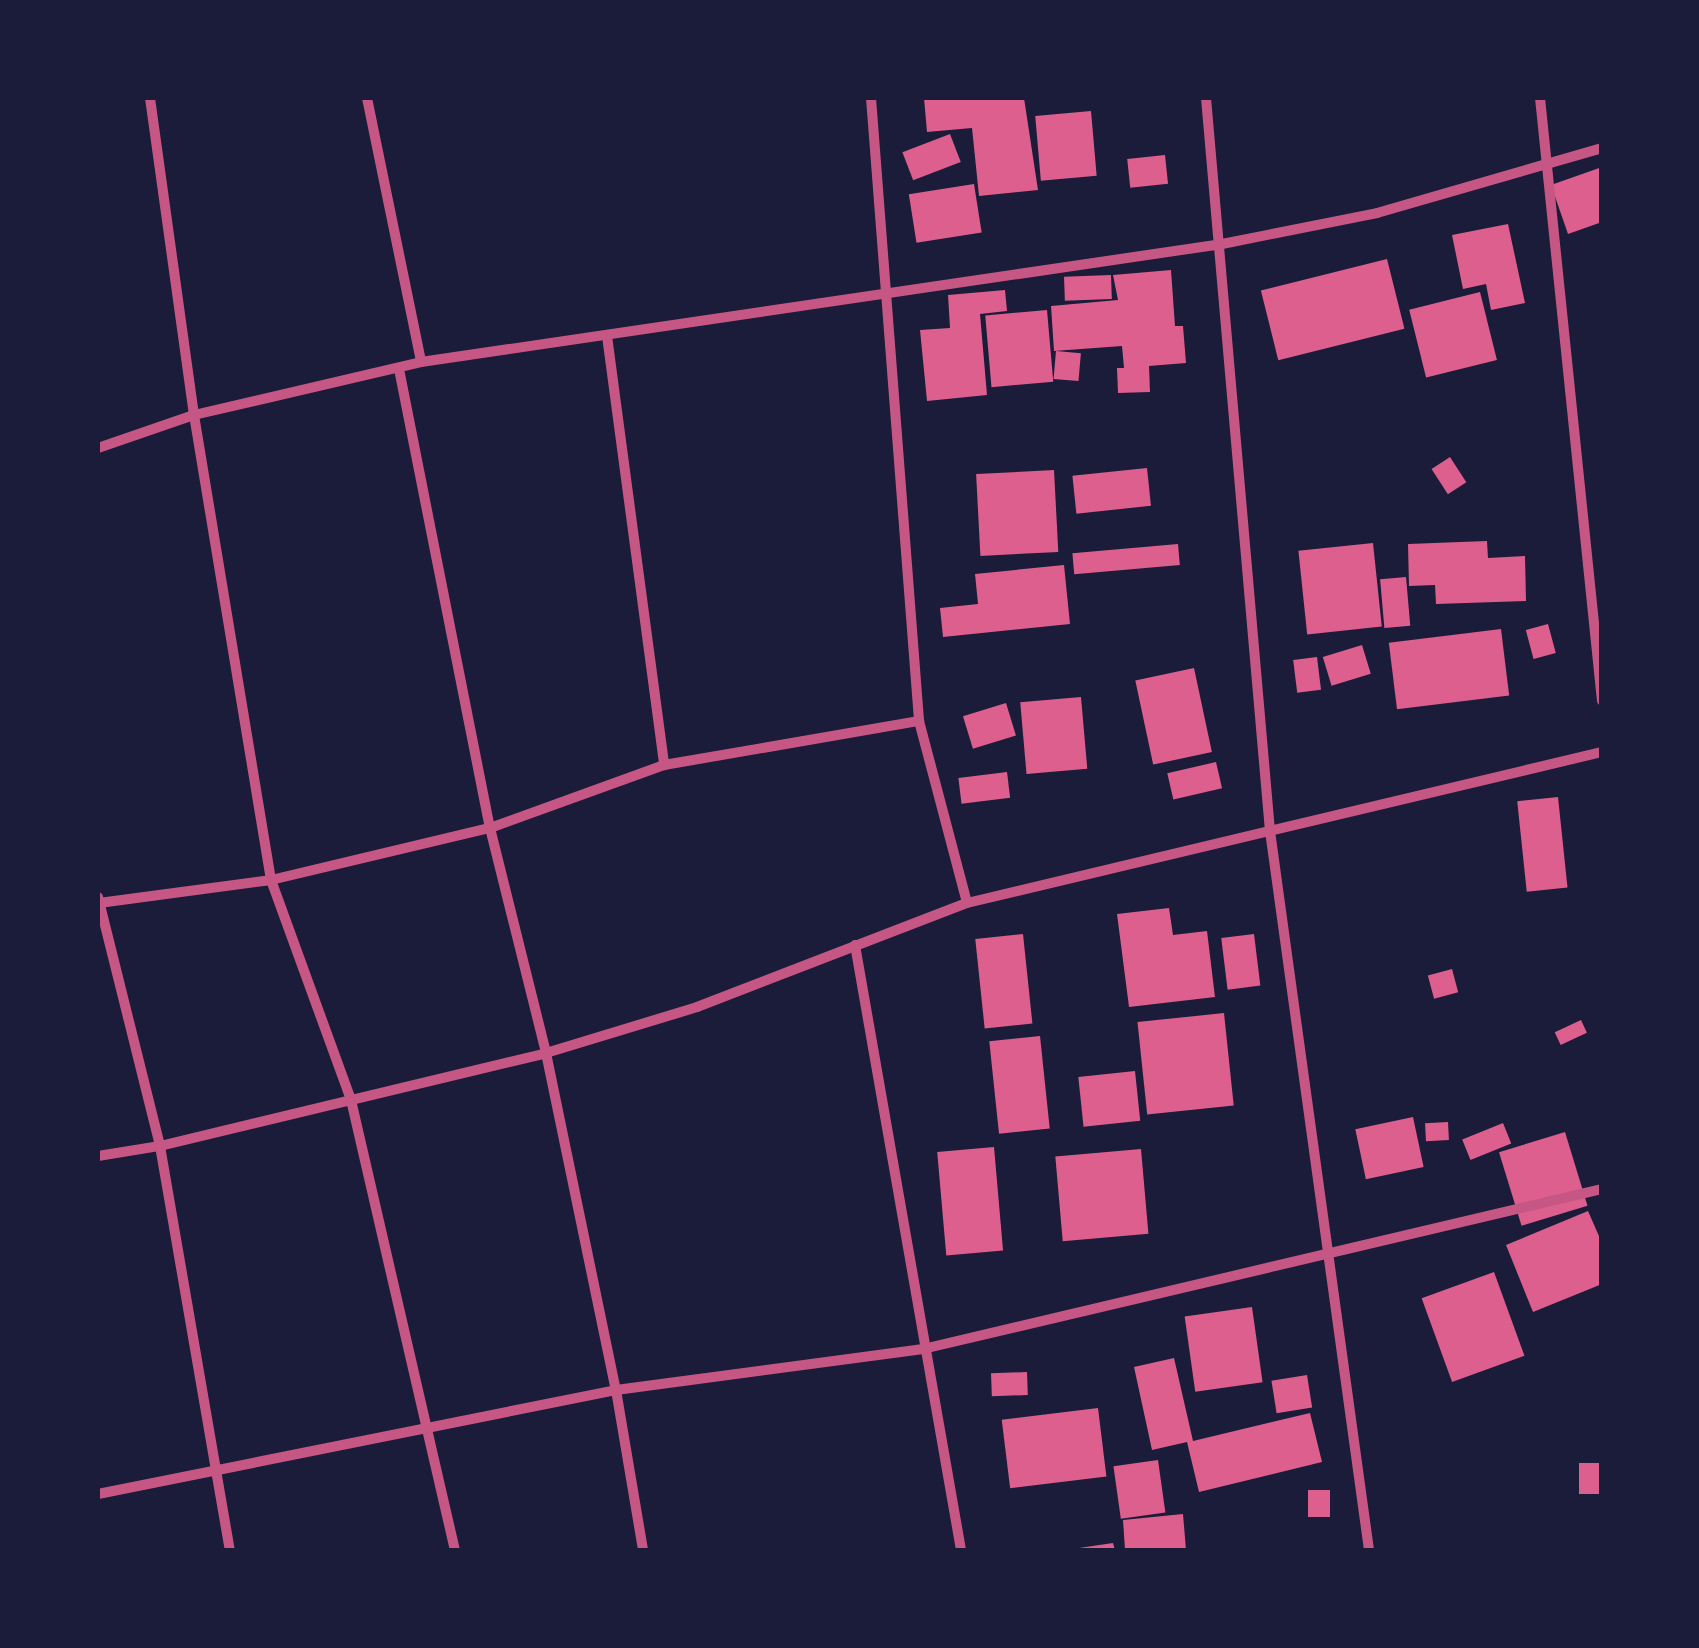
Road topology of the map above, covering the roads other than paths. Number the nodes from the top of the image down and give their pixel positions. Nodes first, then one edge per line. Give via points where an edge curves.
1 (150, 98) edge
2 (367, 98) edge
3 (871, 98) edge
4 (1206, 98) edge
5 (1540, 98) edge
6 (1602, 148) edge
7 (1545, 164) junction
8 (1222, 244) junction
9 (888, 293) junction
10 (607, 336) junction
11 (421, 362) junction
12 (399, 368) junction
13 (194, 415) junction
14 (98, 448) edge
15 (1602, 701) edge
16 (919, 721) junction
17 (1602, 752) edge
18 (664, 765) junction
19 (490, 828) junction
20 (1270, 831) junction
21 (271, 880) junction
22 (98, 900) edge
23 (966, 904) junction
24 (855, 945) junction
25 (546, 1053) junction
26 (351, 1100) junction
27 (160, 1146) junction
28 (98, 1156) edge
29 (1602, 1190) edge
30 (1325, 1256) junction
31 (923, 1349) junction
32 (616, 1390) junction
33 (428, 1427) junction
34 (214, 1472) junction
35 (98, 1494) edge
36 (230, 1550) edge
37 (455, 1550) edge
38 (643, 1550) edge
39 (961, 1550) edge
40 (1369, 1550) edge

1 - 13 street
2 - 11 street
3 - 9 street
4 - 8 street
5 - 7 street
6 - 7 street
7 - 8 street via 1378,213
7 - 15 street
8 - 9 street
8 - 20 street
9 - 10 street
9 - 16 street
10 - 11 street
10 - 18 street
11 - 12 street
12 - 13 street
12 - 19 street
13 - 14 street
13 - 21 street
16 - 18 street
16 - 23 street
17 - 20 street
18 - 19 street
19 - 21 street
19 - 25 street
20 - 23 street
20 - 30 street
21 - 22 street
21 - 26 street
22 - 27 street
23 - 24 street
24 - 25 street via 697,1007
24 - 31 street
25 - 26 street
25 - 32 street
26 - 27 street
26 - 33 street
27 - 28 street
27 - 34 street
29 - 30 street
30 - 31 street
30 - 40 street
31 - 32 street
31 - 39 street
32 - 33 street
32 - 38 street
33 - 34 street
33 - 37 street
34 - 35 street
34 - 36 street

